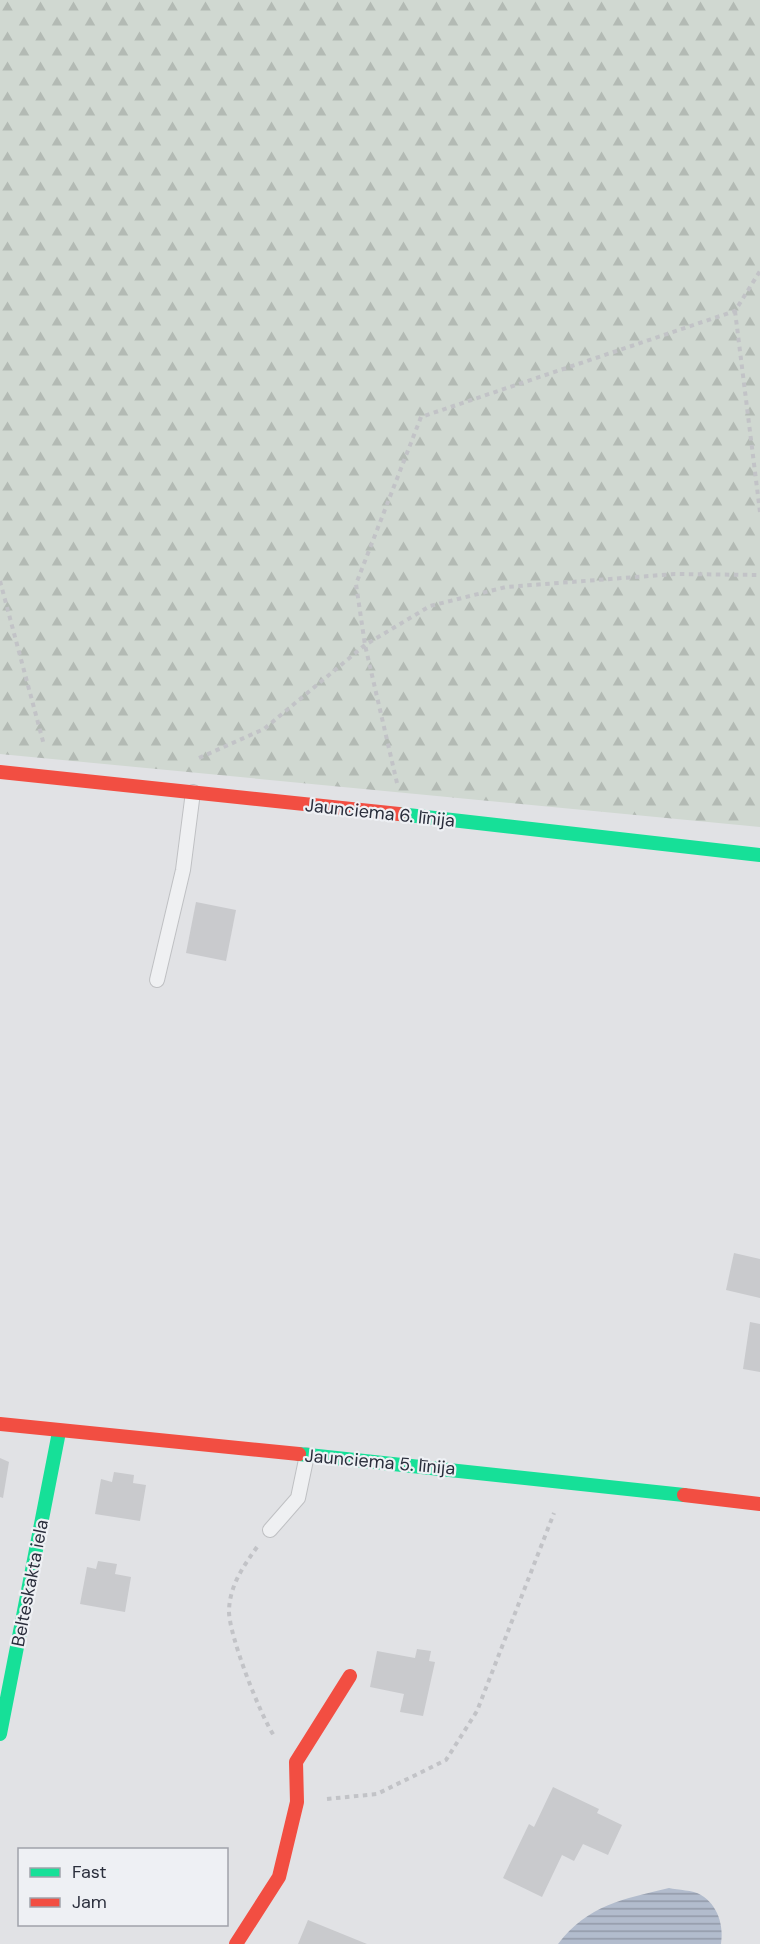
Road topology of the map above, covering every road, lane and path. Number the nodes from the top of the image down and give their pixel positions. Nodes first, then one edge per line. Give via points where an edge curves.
1 (760, 271) edge
2 (735, 311) junction
3 (760, 512) edge
4 (760, 575) edge
5 (0, 581) edge
6 (365, 645) junction
7 (191, 762) dead end
8 (0, 772) edge
9 (52, 778) junction
10 (193, 792) junction
11 (404, 816) junction
12 (760, 855) edge
13 (157, 980) dead end
14 (0, 1424) edge
15 (59, 1431) junction
16 (307, 1455) junction
17 (567, 1482) junction
18 (760, 1504) edge
19 (270, 1530) joint
20 (350, 1676) dead end
21 (0, 1734) edge
22 (296, 1762) junction
23 (297, 1802) junction
24 (236, 1944) edge

1 - 2 path
2 - 3 path
2 - 6 path via 421,417 356,584
4 - 6 path via 675,574 506,587 430,606
5 - 9 path
6 - 7 path via 264,729
6 - 11 path
8 - 9 street, Jaunciema 6. līnija
9 - 10 street, Jaunciema 6. līnija
10 - 11 street, Jaunciema 6. līnija
10 - 13 lane via 183,870
11 - 12 street, Jaunciema 6. līnija
14 - 15 street, Jaunciema 5. līnija
15 - 16 street, Jaunciema 5. līnija
15 - 21 street, Belteskakta iela
16 - 17 street, Jaunciema 5. līnija
16 - 19 lane via 298,1498
17 - 18 street, Jaunciema 5. līnija
17 - 23 path via 477,1711 446,1760 377,1794
19 - 22 path via 237,1574 229,1611 248,1680 273,1733
20 - 22 street
22 - 23 street
23 - 24 street via 279,1877

